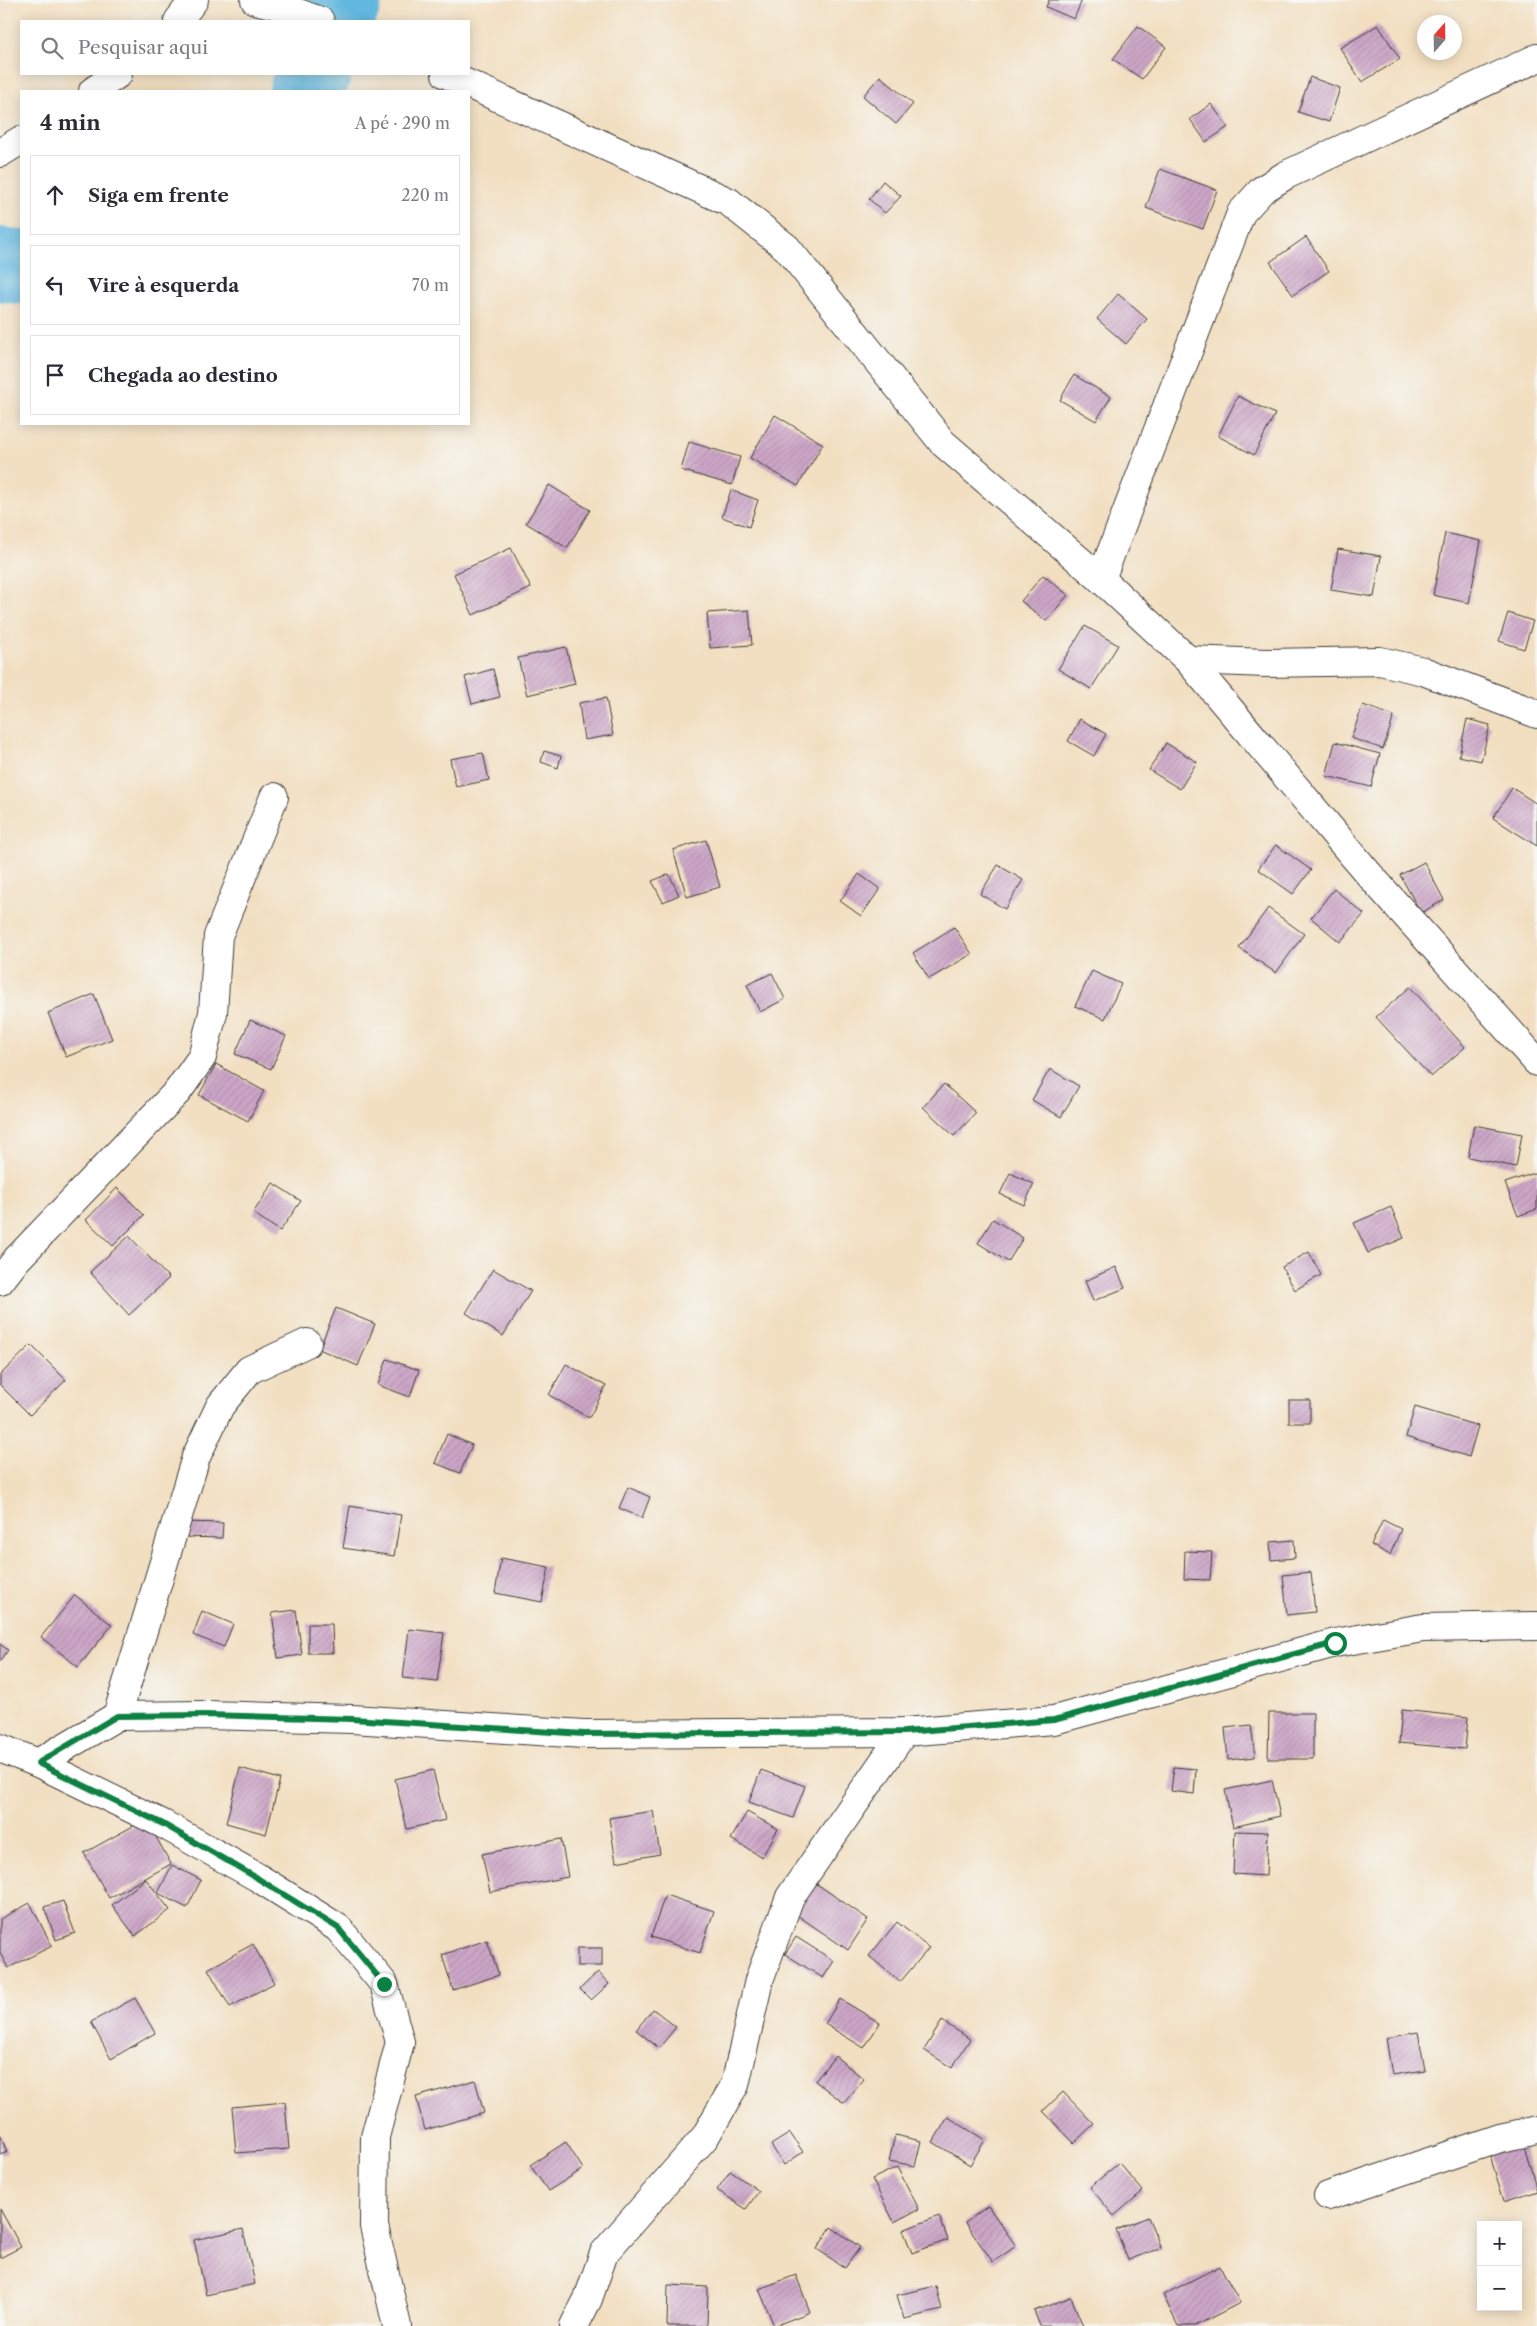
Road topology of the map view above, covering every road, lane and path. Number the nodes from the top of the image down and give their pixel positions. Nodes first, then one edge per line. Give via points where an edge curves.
1 (194, 0) edge
2 (255, 0) edge
3 (179, 20) edge
4 (317, 20) edge
5 (1537, 58) edge
6 (116, 75) edge
7 (448, 75) edge
8 (94, 90) edge
9 (20, 141) edge
10 (0, 153) edge
11 (1101, 579) junction
12 (1188, 660) junction
13 (1537, 714) edge
14 (274, 797) dead end
15 (1537, 1062) edge
16 (0, 1281) edge
17 (307, 1343) dead end
18 (1537, 1626) edge
19 (117, 1716) junction
20 (904, 1732) junction
21 (0, 1748) edge
22 (38, 1763) junction
23 (1537, 2130) edge
24 (1328, 2196) dead end
25 (397, 2326) edge
26 (574, 2326) edge

1 - 3 street
2 - 4 street
5 - 11 street via 1286,175 1262,190 1240,213
6 - 8 street
7 - 11 street via 729,202 787,248 943,442
9 - 10 street
11 - 12 street
12 - 13 street via 1380,662 1422,671
12 - 15 street via 1367,872
14 - 16 street via 218,936 213,1013 202,1057 178,1092 17,1259
17 - 19 street via 248,1370 220,1406 196,1457
18 - 20 street via 1413,1629 1335,1643 1054,1720
19 - 20 street via 352,1719 584,1734
19 - 22 street
20 - 26 street via 790,1897 759,1980 735,2085 705,2137 604,2253 588,2299
21 - 22 street
22 - 25 street via 163,1824 338,1928 384,1984 400,2042 375,2137 374,2226
23 - 24 street via 1500,2138

